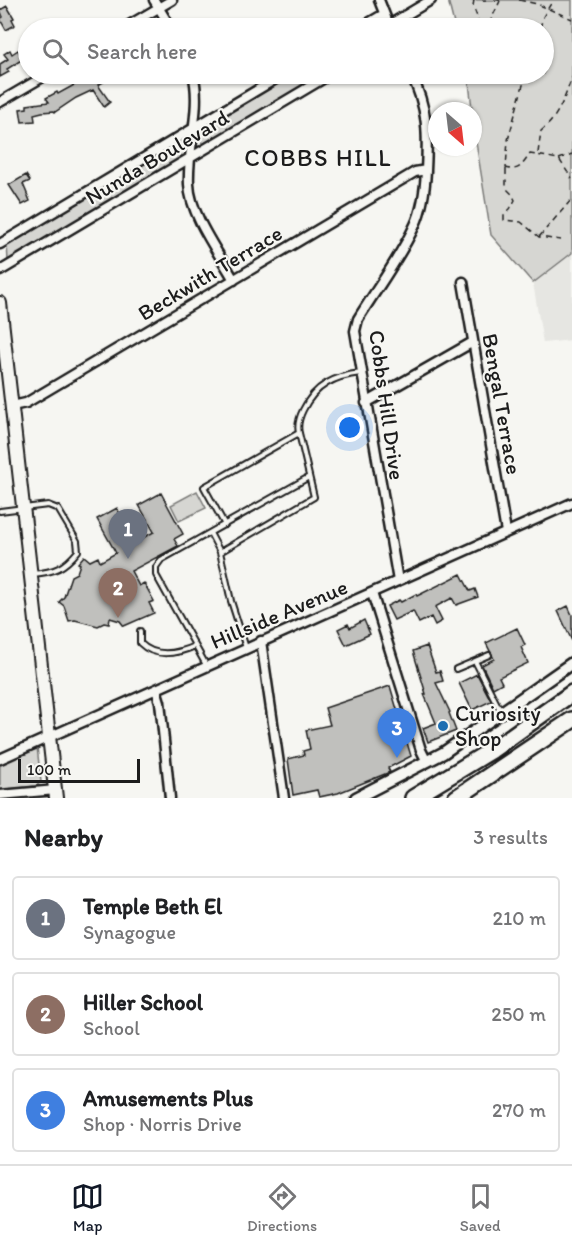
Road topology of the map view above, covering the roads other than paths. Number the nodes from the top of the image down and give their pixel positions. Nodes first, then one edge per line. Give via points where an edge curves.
1 (172, 0) edge
2 (379, 0) edge
3 (431, 0) edge
4 (157, 4) edge
5 (384, 14) junction
6 (138, 18) edge
7 (165, 18) edge
8 (377, 18) edge
9 (386, 18) edge
10 (403, 18) edge
11 (31, 84) edge
12 (194, 84) edge
13 (267, 84) edge
14 (314, 84) edge
15 (416, 84) edge
16 (0, 102) edge
17 (192, 129) junction
18 (189, 160) junction
19 (426, 170) junction
20 (0, 244) edge
21 (0, 271) edge
22 (234, 280) junction
23 (463, 282) dead end
24 (0, 303) edge
25 (473, 342) junction
26 (361, 373) junction
27 (366, 403) junction
28 (12, 406) junction
29 (299, 434) junction
30 (309, 477) junction
31 (572, 503) edge
32 (22, 508) junction
33 (0, 511) edge
34 (225, 525) junction
35 (506, 532) junction
36 (210, 533) junction
37 (220, 552) junction
38 (30, 574) junction
39 (398, 581) junction
40 (372, 593) junction
41 (140, 631) dead end
42 (261, 641) junction
43 (195, 646) junction
44 (246, 648) junction
45 (489, 655) dead end
46 (475, 661) junction
47 (572, 663) edge
48 (206, 665) junction
49 (456, 669) dead end
50 (156, 689) junction
51 (572, 693) edge
52 (501, 713) junction
53 (572, 720) edge
54 (50, 736) junction
55 (0, 759) edge
56 (427, 762) junction
57 (56, 794) edge
58 (0, 795) edge
59 (413, 797) edge
60 (170, 798) edge
61 (284, 798) edge
62 (356, 798) edge
63 (457, 798) edge

1 - 4 street
2 - 5 street
3 - 10 street
4 - 6 street
4 - 7 street
5 - 8 street
5 - 9 street
11 - 16 street
12 - 17 street
13 - 17 street, Nunda Boulevard
14 - 18 street, Nunda Boulevard
15 - 19 street, Cobbs Hill Drive via 425,112
17 - 18 street
17 - 20 street, Nunda Boulevard
18 - 21 street, Nunda Boulevard
18 - 22 street via 189,187 195,207
19 - 22 street, Beckwith Terrace via 415,172
19 - 26 street, Cobbs Hill Drive via 423,201 415,224 356,326
22 - 28 street, Beckwith Terrace via 26,404
23 - 25 street, Bengal Terrace
24 - 28 main road
25 - 27 street
25 - 35 street, Bengal Terrace
26 - 27 street, Cobbs Hill Drive
26 - 29 lane via 336,378 316,390 300,417
27 - 39 street, Cobbs Hill Drive
28 - 32 main road
29 - 30 lane
29 - 34 lane via 204,487
30 - 34 lane
30 - 37 lane via 314,497 311,500
31 - 35 street, Hillside Avenue
32 - 33 lane
32 - 38 main road
32 - 38 lane via 48,505 58,509 77,541 78,551 56,571
34 - 36 lane
35 - 39 street, Hillside Avenue
36 - 37 lane
36 - 43 lane via 161,560 156,567 156,575
37 - 44 lane
38 - 54 main road
39 - 40 street, Hillside Avenue
40 - 42 street, Hillside Avenue
40 - 56 street
41 - 43 lane via 140,643 148,651 182,652
42 - 44 street, Hillside Avenue
42 - 61 street
43 - 48 lane
44 - 48 street, Hillside Avenue
45 - 46 lane
46 - 49 lane
46 - 52 lane
47 - 52 street
48 - 50 street, Hillside Avenue
50 - 54 street, Hillside Avenue
50 - 60 street
51 - 59 highway via 486,754
52 - 56 street
53 - 63 highway
54 - 55 street, Hillside Avenue
54 - 57 main road
56 - 62 street
57 - 58 street

